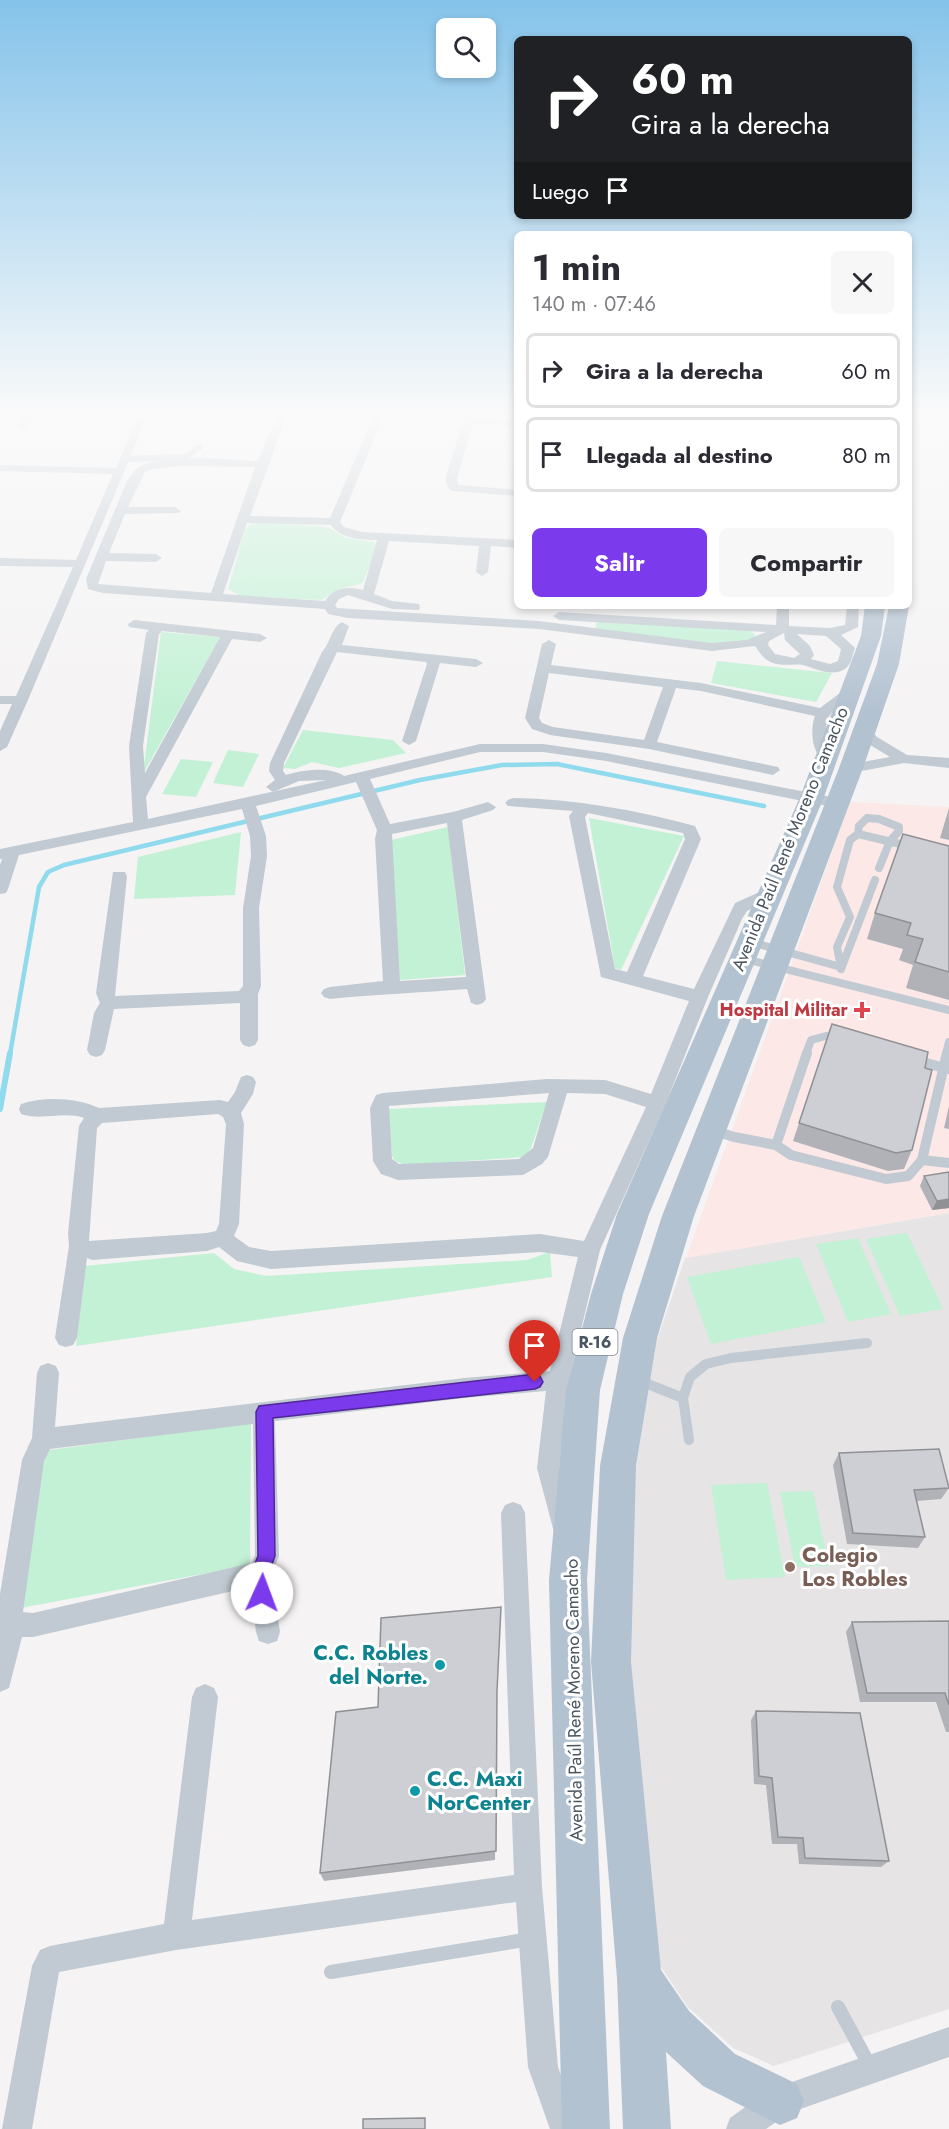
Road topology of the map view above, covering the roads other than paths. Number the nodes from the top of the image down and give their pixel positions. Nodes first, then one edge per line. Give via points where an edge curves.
1 (102, 514) edge
2 (119, 514) edge
3 (245, 514) edge
4 (337, 514) edge
5 (244, 519) junction
6 (334, 522) junction
7 (384, 538) junction
8 (486, 542) junction
9 (514, 544) edge
10 (101, 557) junction
11 (156, 558) dead end
12 (0, 562) edge
13 (81, 564) junction
14 (482, 572) dead end
15 (368, 594) junction
16 (216, 597) junction
17 (329, 604) junction
18 (784, 609) edge
19 (853, 609) edge
20 (875, 609) edge
21 (898, 609) edge
22 (577, 617) edge
23 (134, 624) dead end
24 (342, 627) dead end
25 (158, 628) junction
26 (787, 629) junction
27 (830, 632) junction
28 (228, 634) junction
29 (260, 638) dead end
30 (763, 640) junction
31 (549, 644) dead end
32 (334, 648) junction
33 (856, 650) junction
34 (431, 659) junction
35 (802, 660) junction
36 (476, 663) dead end
37 (544, 668) junction
38 (671, 684) junction
39 (849, 693) junction
40 (0, 700) edge
41 (21, 700) junction
42 (822, 713) junction
43 (864, 730) junction
44 (409, 741) dead end
45 (649, 745) junction
46 (0, 747) edge
47 (904, 759) junction
48 (839, 762) junction
49 (949, 763) edge
50 (773, 770) dead end
51 (283, 781) junction
52 (361, 786) junction
53 (139, 797) junction
54 (263, 799) junction
55 (824, 800) junction
56 (513, 803) dead end
57 (488, 807) dead end
58 (583, 809) junction
59 (250, 814) junction
60 (454, 817) junction
61 (141, 826) junction
62 (385, 830) junction
63 (858, 834) junction
64 (890, 841) junction
65 (920, 849) edge
66 (6, 854) edge
67 (879, 868) dead end
68 (119, 876) dead end
69 (874, 880) dead end
70 (0, 889) edge
71 (771, 892) junction
72 (761, 954) junction
73 (841, 967) junction
74 (633, 979) junction
75 (839, 981) junction
76 (393, 986) junction
77 (330, 993) dead end
78 (249, 994) junction
79 (699, 998) junction
80 (109, 1003) junction
81 (949, 1010) edge
82 (249, 1040) dead end
83 (847, 1041) edge
84 (949, 1042) edge
85 (96, 1050) dead end
86 (901, 1056) edge
87 (946, 1069) edge
88 (247, 1082) dead end
89 (556, 1088) junction
90 (657, 1103) junction
91 (28, 1109) dead end
92 (231, 1112) junction
93 (97, 1116) junction
94 (711, 1130) junction
95 (776, 1145) junction
96 (922, 1160) junction
97 (949, 1163) edge
98 (223, 1237) junction
99 (79, 1246) junction
100 (590, 1250) junction
101 (66, 1338) dead end
102 (867, 1343) dead end
103 (48, 1373) dead end
104 (633, 1378) junction
105 (558, 1380) junction
106 (683, 1398) junction
107 (264, 1412) junction
108 (43, 1439) junction
109 (688, 1440) dead end
110 (513, 1513) dead end
111 (570, 1556) junction
112 (260, 1573) junction
113 (13, 1624) junction
114 (268, 1632) dead end
115 (0, 1679) edge
116 (205, 1697) dead end
117 (528, 1887) junction
118 (176, 1936) junction
119 (532, 1938) junction
120 (332, 1972) dead end
121 (639, 1978) junction
122 (838, 2007) dead end
123 (949, 2042) edge
124 (872, 2070) junction
125 (780, 2101) junction
126 (17, 2129) edge
127 (565, 2129) edge
128 (586, 2129) edge
129 (647, 2129) edge
130 (741, 2129) edge

1 - 13 street
2 - 10 street
3 - 5 street
4 - 6 street
5 - 6 street
5 - 16 street
6 - 7 street via 340,530
7 - 8 street
7 - 15 street
8 - 9 street
8 - 14 street
10 - 11 street
10 - 16 street via 92,586
12 - 13 street
13 - 41 street
15 - 17 street via 341,592
15 - 22 street via 399,607
16 - 17 street
17 - 22 street via 333,611 348,615
18 - 26 street
19 - 27 street via 851,627
20 - 33 main road, Avenida Paúl René Moreno Camacho / R-16 via 871,636
21 - 43 main road, Avenida Paúl René Moreno Camacho / R-16 via 888,664
22 - 26 street
22 - 30 street via 712,647
23 - 25 street
24 - 32 street
25 - 28 street
25 - 53 street via 153,633 136,746
26 - 27 street
26 - 30 street
26 - 35 street via 805,650 807,656
27 - 33 street
28 - 29 street
28 - 53 street
30 - 35 street via 761,645 770,657 793,663
31 - 37 street
32 - 34 street
32 - 51 street via 277,763 276,771
33 - 35 street via 840,667 811,665
33 - 39 main road, Avenida Paúl René Moreno Camacho / R-16
34 - 36 street
34 - 44 street via 434,664
37 - 38 street
37 - 45 street via 532,718 537,726
38 - 42 street via 760,698
38 - 45 street
39 - 42 street via 833,701
39 - 48 main road, Avenida Paúl René Moreno Camacho / R-16
40 - 41 street
41 - 46 street
42 - 48 street via 817,727 819,742
43 - 47 street via 872,740
43 - 48 main road, Avenida Paúl René Moreno Camacho / R-16
45 - 50 street
47 - 48 street
47 - 49 street
48 - 55 main road, Avenida Paúl René Moreno Camacho / R-16
51 - 52 street via 309,774
51 - 54 street
52 - 54 street
52 - 55 street via 480,748 543,748
52 - 62 street
53 - 61 street
54 - 59 street
55 - 71 main road, Avenida Paúl René Moreno Camacho / R-16
55 - 72 main road, Avenida Paúl René Moreno Camacho / R-16
56 - 58 street
57 - 60 street
58 - 74 street via 578,816 607,973
58 - 74 street via 680,827 690,830 693,839
59 - 61 street
59 - 78 street via 258,836 258,856 251,908
60 - 62 street
60 - 76 street via 476,991
61 - 66 street
62 - 76 street via 382,838
63 - 64 lane
63 - 64 lane via 858,824 870,817 899,826
63 - 73 lane via 850,840 837,887 850,917 837,940 836,956
64 - 65 lane
64 - 67 lane
66 - 70 street
68 - 80 street via 105,993
69 - 73 lane
71 - 72 main road, Avenida Paúl René Moreno Camacho / R-16
71 - 79 street via 741,907
72 - 73 lane
72 - 75 lane
72 - 94 main road, Avenida Paúl René Moreno Camacho / R-16
72 - 111 main road, Avenida Paúl René Moreno Camacho / R-16 via 633,1214 607,1294 583,1390
73 - 75 lane
74 - 79 street
75 - 81 lane
76 - 77 street
78 - 80 street via 239,998
78 - 82 street
79 - 90 street
80 - 85 street
83 - 95 lane via 826,1036 811,1040
84 - 87 lane
86 - 87 lane
87 - 96 lane
88 - 92 street
89 - 89 street via 383,1100 379,1108 383,1161 398,1172 523,1167 541,1152 559,1096
89 - 90 street via 605,1088
90 - 100 street
91 - 93 street via 88,1110
92 - 93 street via 220,1107
92 - 98 street via 235,1124 229,1224
93 - 99 street via 88,1126
94 - 95 lane
94 - 104 main road, Avenida Paúl René Moreno Camacho / R-16 via 660,1272 640,1338
95 - 96 lane via 791,1155 886,1179 912,1175
96 - 97 lane
98 - 99 street via 207,1242 92,1251
98 - 100 street via 243,1255 271,1260 540,1243
99 - 101 street
100 - 105 street
102 - 106 lane via 706,1364 690,1377
103 - 108 street
104 - 106 lane
104 - 121 main road, Avenida Paúl René Moreno Camacho / R-16 via 618,1466 611,1662
105 - 107 street
105 - 111 street via 548,1468
106 - 109 lane
107 - 108 street
107 - 112 street via 267,1556
108 - 113 street via 33,1460 10,1607
110 - 117 street
111 - 128 main road, Avenida Paúl René Moreno Camacho / R-16
112 - 113 street via 33,1625
112 - 114 street
113 - 115 street
116 - 118 street
117 - 118 street
117 - 119 street
118 - 126 street via 47,1963
119 - 120 lane
119 - 127 street via 543,2067
121 - 125 main road via 673,2027 719,2070
121 - 129 main road, Avenida Paúl René Moreno Camacho / R-16
122 - 124 lane
123 - 124 street
124 - 125 street
125 - 130 street

